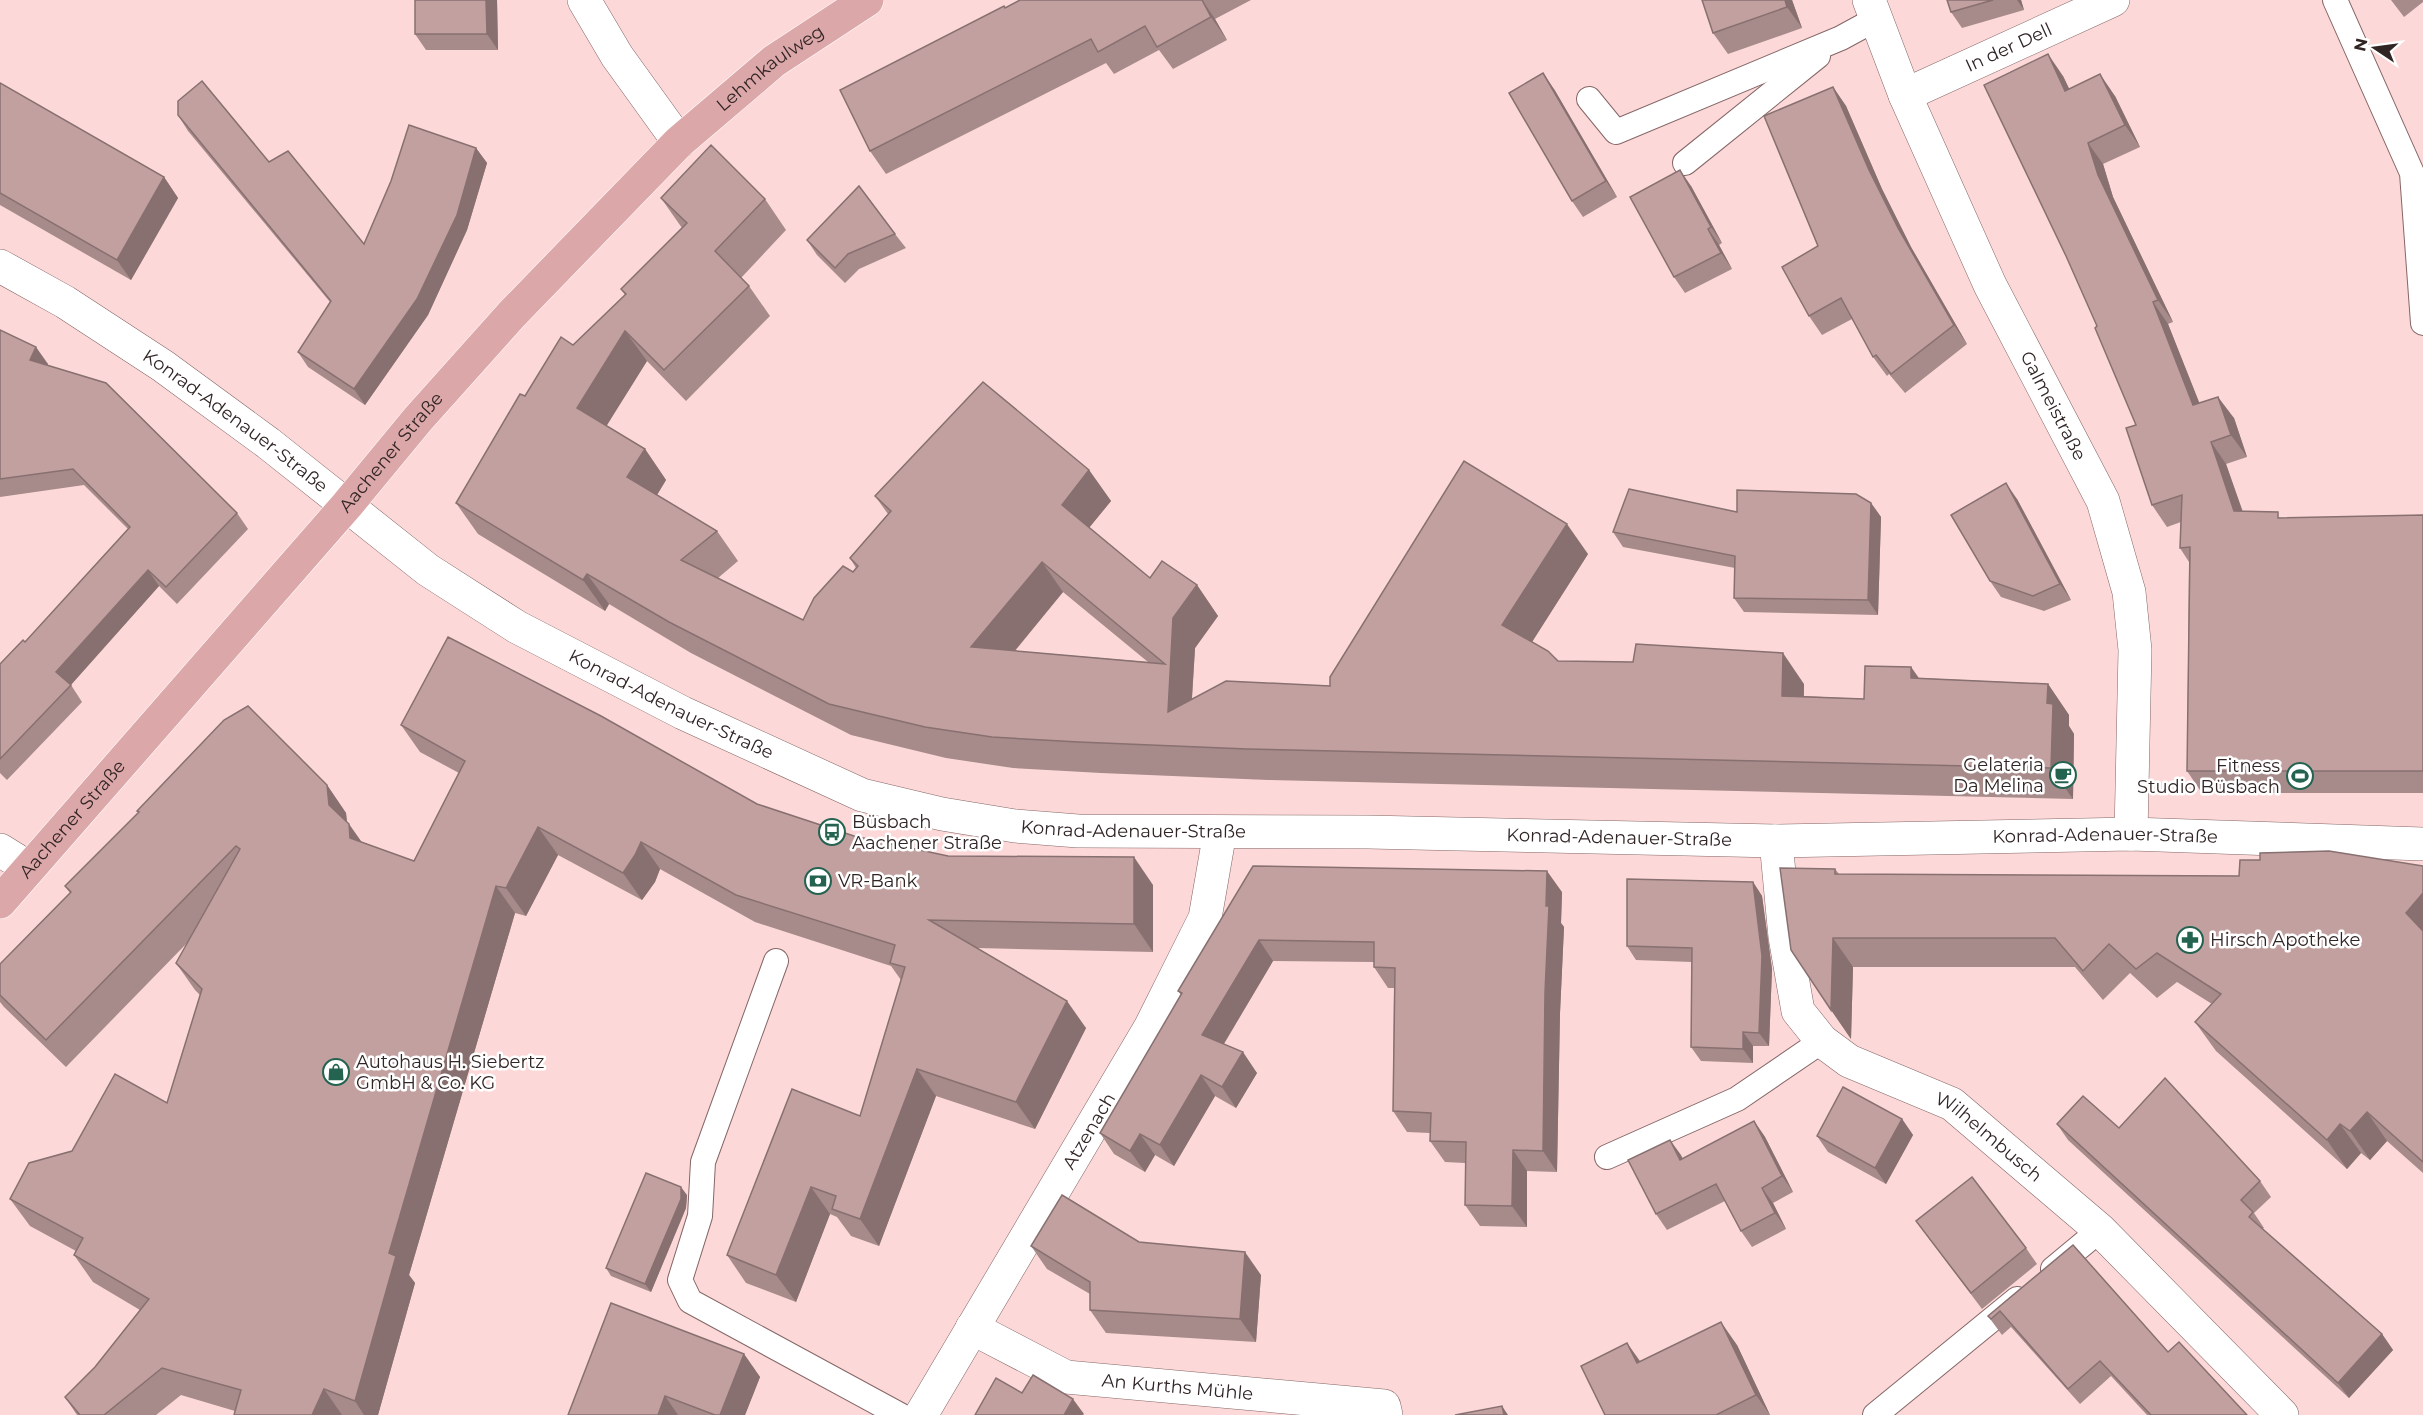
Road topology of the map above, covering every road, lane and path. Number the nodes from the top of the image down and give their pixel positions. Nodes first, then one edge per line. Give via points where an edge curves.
1 (584, 0) edge
2 (867, 0) edge
3 (2113, 0) edge
4 (2335, 0) edge
5 (1873, 9) edge
6 (1841, 38) junction
7 (1905, 94) junction
8 (1589, 99) dead end
9 (679, 142) junction
10 (1685, 163) dead end
11 (2418, 175) edge
12 (0, 266) edge
13 (2423, 323) edge
14 (347, 505) junction
15 (1220, 832) junction
16 (2131, 834) junction
17 (1776, 841) junction
18 (2423, 844) edge
19 (0, 850) edge
20 (29, 868) junction
21 (0, 902) edge
22 (776, 962) dead end
23 (1822, 1041) junction
24 (1607, 1157) dead end
25 (2100, 1230) junction
26 (972, 1328) junction
27 (900, 1415) edge
28 (921, 1415) edge
29 (1386, 1415) edge
30 (1875, 1415) edge
31 (2282, 1415) edge

1 - 9 street via 617,56
2 - 9 main road, Lehmkaulweg via 774,61
3 - 7 street, In der Dell
4 - 11 lane
5 - 6 lane
5 - 7 street, Galmeistraße
6 - 8 lane via 1616,132
6 - 10 lane
7 - 16 street, Galmeistraße via 1990,285 2103,501 2129,592 2134,650
9 - 14 main road, Aachener Straße via 505,322
11 - 13 lane
12 - 14 street, Konrad-Adenauer-Straße via 65,302 163,366
14 - 15 street, Konrad-Adenauer-Straße via 428,570 517,627 683,713 862,795 1014,826 1078,831
14 - 20 main road, Aachener Straße
15 - 17 street, Konrad-Adenauer-Straße
15 - 26 street, Atzenach via 1205,918 1150,1028
16 - 17 street, Konrad-Adenauer-Straße
16 - 18 street, Konrad-Adenauer-Straße
17 - 23 street, Wilhelmbusch via 1785,937 1798,1011
19 - 20 street
20 - 21 main road, Aachener Straße
22 - 27 lane via 703,1162 700,1216 680,1280 690,1301
23 - 24 lane via 1737,1099
23 - 25 street, Wilhelmbusch via 1849,1061 1952,1104
25 - 30 lane
25 - 31 street, Wilhelmbusch
26 - 28 street, Atzenach
26 - 29 street, An Kurths Mühle via 1066,1377 1384,1406

